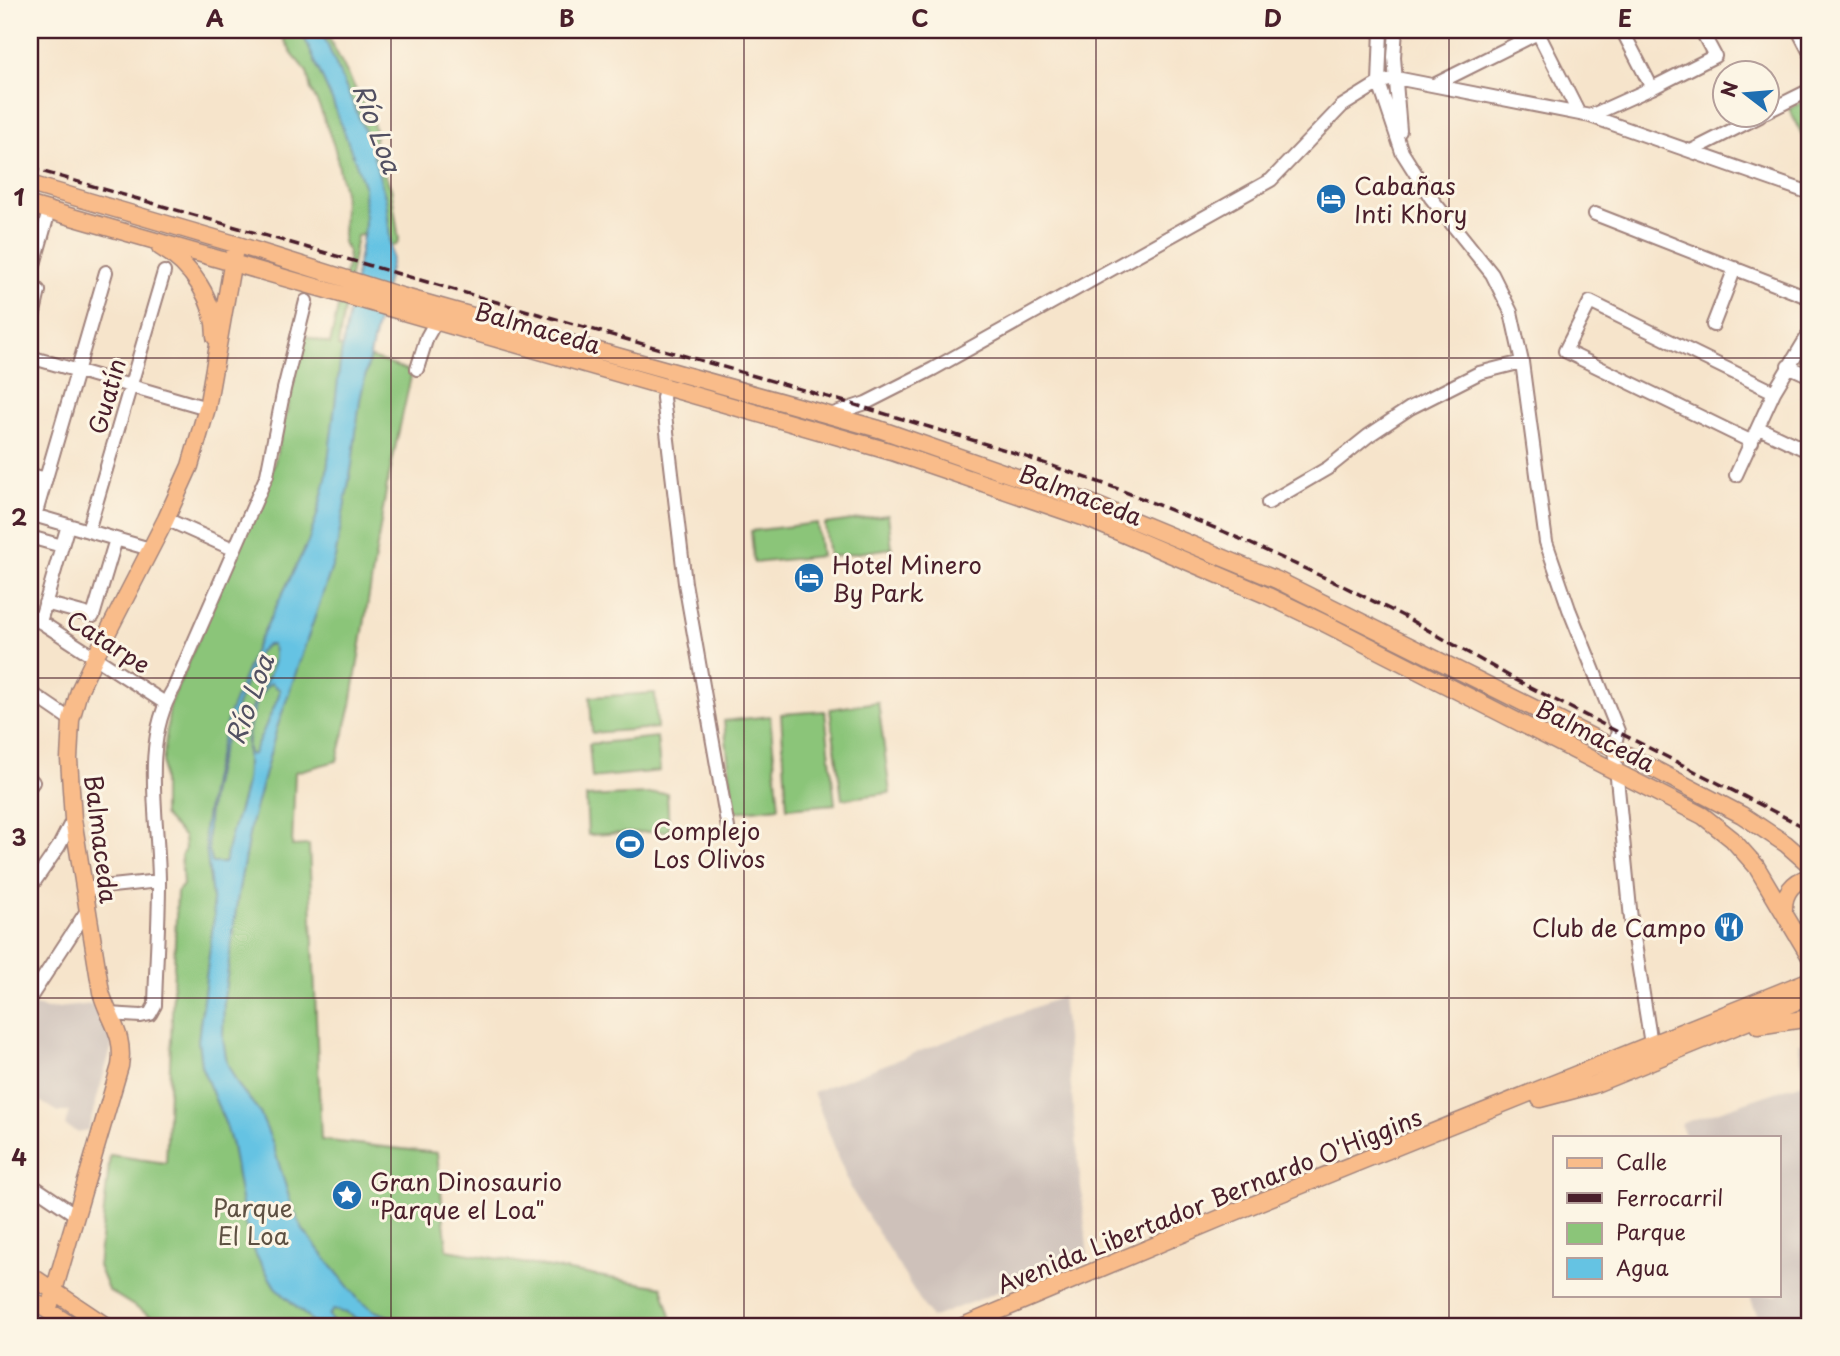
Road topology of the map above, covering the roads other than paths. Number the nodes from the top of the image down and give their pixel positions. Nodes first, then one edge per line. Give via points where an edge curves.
1 (1381, 30) edge
2 (1396, 30) edge
3 (1622, 30) edge
4 (1701, 30) edge
5 (1797, 30) edge
6 (1810, 52) edge
7 (1396, 78) junction
8 (1379, 83) junction
9 (1434, 85) junction
10 (1652, 88) junction
11 (1810, 90) edge
12 (1780, 105) edge
13 (1584, 114) junction
14 (1732, 130) edge
15 (1693, 150) junction
16 (1402, 152) junction
17 (30, 184) edge
18 (1810, 193) edge
19 (30, 205) edge
20 (49, 211) junction
21 (1595, 214) dead end
22 (146, 239) junction
23 (235, 244) junction
24 (233, 262) junction
25 (1735, 268) junction
26 (106, 272) dead end
27 (164, 272) dead end
28 (30, 281) edge
29 (327, 282) junction
30 (1810, 298) edge
31 (306, 301) dead end
32 (399, 303) junction
33 (436, 321) junction
34 (1713, 326) dead end
35 (30, 330) edge
36 (1810, 332) edge
37 (30, 358) edge
38 (1522, 362) junction
39 (1788, 366) junction
40 (214, 369) junction
41 (417, 369) dead end
42 (77, 371) junction
43 (1810, 376) edge
44 (131, 386) junction
45 (666, 387) junction
46 (1774, 392) junction
47 (874, 398) junction
48 (207, 408) junction
49 (829, 416) junction
50 (1759, 428) junction
51 (879, 429) junction
52 (825, 432) junction
53 (1752, 442) junction
54 (1810, 452) edge
55 (1736, 475) dead end
56 (46, 479) junction
57 (30, 495) edge
58 (1268, 503) dead end
59 (33, 515) edge
60 (166, 519) junction
61 (68, 525) junction
62 (88, 531) junction
63 (30, 537) edge
64 (116, 539) junction
65 (62, 546) junction
66 (150, 549) junction
67 (233, 549) junction
68 (45, 603) junction
69 (35, 618) edge
70 (95, 657) junction
71 (30, 692) edge
72 (165, 703) junction
73 (71, 720) junction
74 (1614, 748) junction
75 (1616, 771) junction
76 (73, 819) junction
77 (728, 828) dead end
78 (1810, 865) edge
79 (1810, 877) edge
80 (159, 881) junction
81 (30, 888) edge
82 (84, 889) junction
83 (88, 909) junction
84 (1784, 912) junction
85 (1809, 956) edge
86 (1807, 987) edge
87 (30, 998) edge
88 (108, 1014) junction
89 (1810, 1018) edge
90 (1714, 1035) junction
91 (1651, 1044) junction
92 (1474, 1116) junction
93 (30, 1184) edge
94 (76, 1215) junction
95 (30, 1275) edge
96 (55, 1291) junction
97 (30, 1298) edge
98 (51, 1319) edge
99 (72, 1326) edge
100 (106, 1326) edge
101 (962, 1326) edge

1 - 8 street
2 - 7 street
3 - 10 street
4 - 10 street via 1715,56
5 - 6 street
7 - 8 street
7 - 9 street
7 - 16 street
8 - 16 street
8 - 47 street via 1342,106 1271,180
9 - 13 street
9 - 13 street via 1538,33
10 - 13 street
11 - 12 street
13 - 15 street
14 - 15 street
15 - 18 street
16 - 38 street via 1431,198 1492,274 1511,312
17 - 23 main road, Balmaceda
19 - 20 main road, Balmaceda
20 - 22 main road, Balmaceda
20 - 28 street
21 - 25 street
22 - 24 main road, Balmaceda
22 - 40 main road via 181,261 201,286 215,327
23 - 24 main road, Balmaceda
23 - 29 main road, Balmaceda
24 - 29 main road, Balmaceda
24 - 40 main road, Balmaceda
25 - 30 street
25 - 34 street
26 - 42 street
27 - 44 street, Guatín
28 - 35 street via 40,291
29 - 32 main road, Balmaceda
31 - 67 street via 267,475
32 - 33 main road, Balmaceda
32 - 49 main road, Balmaceda
33 - 41 street
33 - 45 main road, Balmaceda
36 - 39 street
37 - 42 street
38 - 58 street via 1479,373 1410,408 1328,468
38 - 74 street via 1546,542 1618,731
39 - 43 street
39 - 46 street
40 - 48 main road, Balmaceda
42 - 44 street
42 - 56 street
44 - 48 street
44 - 62 street, Guatín
45 - 52 main road, Balmaceda
45 - 77 street via 663,398 685,583
46 - 50 street
46 - 53 street via 1590,302 1566,351
47 - 49 street
47 - 51 street via 870,413 872,425
48 - 60 main road, Balmaceda via 190,466
49 - 51 main road, Balmaceda
49 - 52 street
50 - 53 street
50 - 54 street
51 - 74 main road, Balmaceda via 1091,503 1265,574
52 - 75 main road, Balmaceda via 972,478 1151,545 1326,624
53 - 55 street
56 - 57 street via 35,476
56 - 59 street
59 - 61 street
60 - 66 main road, Balmaceda
60 - 67 street
61 - 62 street
61 - 65 street
62 - 64 street
63 - 65 street
64 - 66 street
64 - 68 street via 93,617
65 - 68 street
66 - 70 main road, Balmaceda
67 - 72 street
68 - 69 street
69 - 70 street, Catarpe
70 - 72 street, Catarpe
70 - 73 main road, Balmaceda
71 - 73 street
72 - 80 street via 157,728 155,761
73 - 76 main road, Balmaceda
74 - 75 street
74 - 78 main road, Balmaceda via 1742,814
75 - 84 main road, Balmaceda via 1718,827 1756,866
75 - 91 street via 1631,919
76 - 81 street
76 - 82 main road, Balmaceda
79 - 84 main road via 1790,888
80 - 82 street
80 - 88 street via 155,1005 150,1014 141,1016
82 - 83 main road, Balmaceda
83 - 87 street
83 - 88 main road, Balmaceda
84 - 85 main road, Balmaceda
85 - 86 main road
86 - 90 main road, Avenida Libertador Bernardo O'Higgins
86 - 91 main road, Avenida Libertador Bernardo O'Higgins
88 - 94 main road, Balmaceda via 123,1050
89 - 90 main road
90 - 92 main road, Avenida Libertador Bernardo O'Higgins via 1593,1085
91 - 92 main road, Avenida Libertador Bernardo O'Higgins
92 - 101 main road, Avenida Libertador Bernardo O'Higgins
93 - 94 street
94 - 96 main road, Balmaceda
95 - 96 main road
96 - 98 main road, Balmaceda
96 - 100 main road
97 - 98 main road
98 - 99 main road

